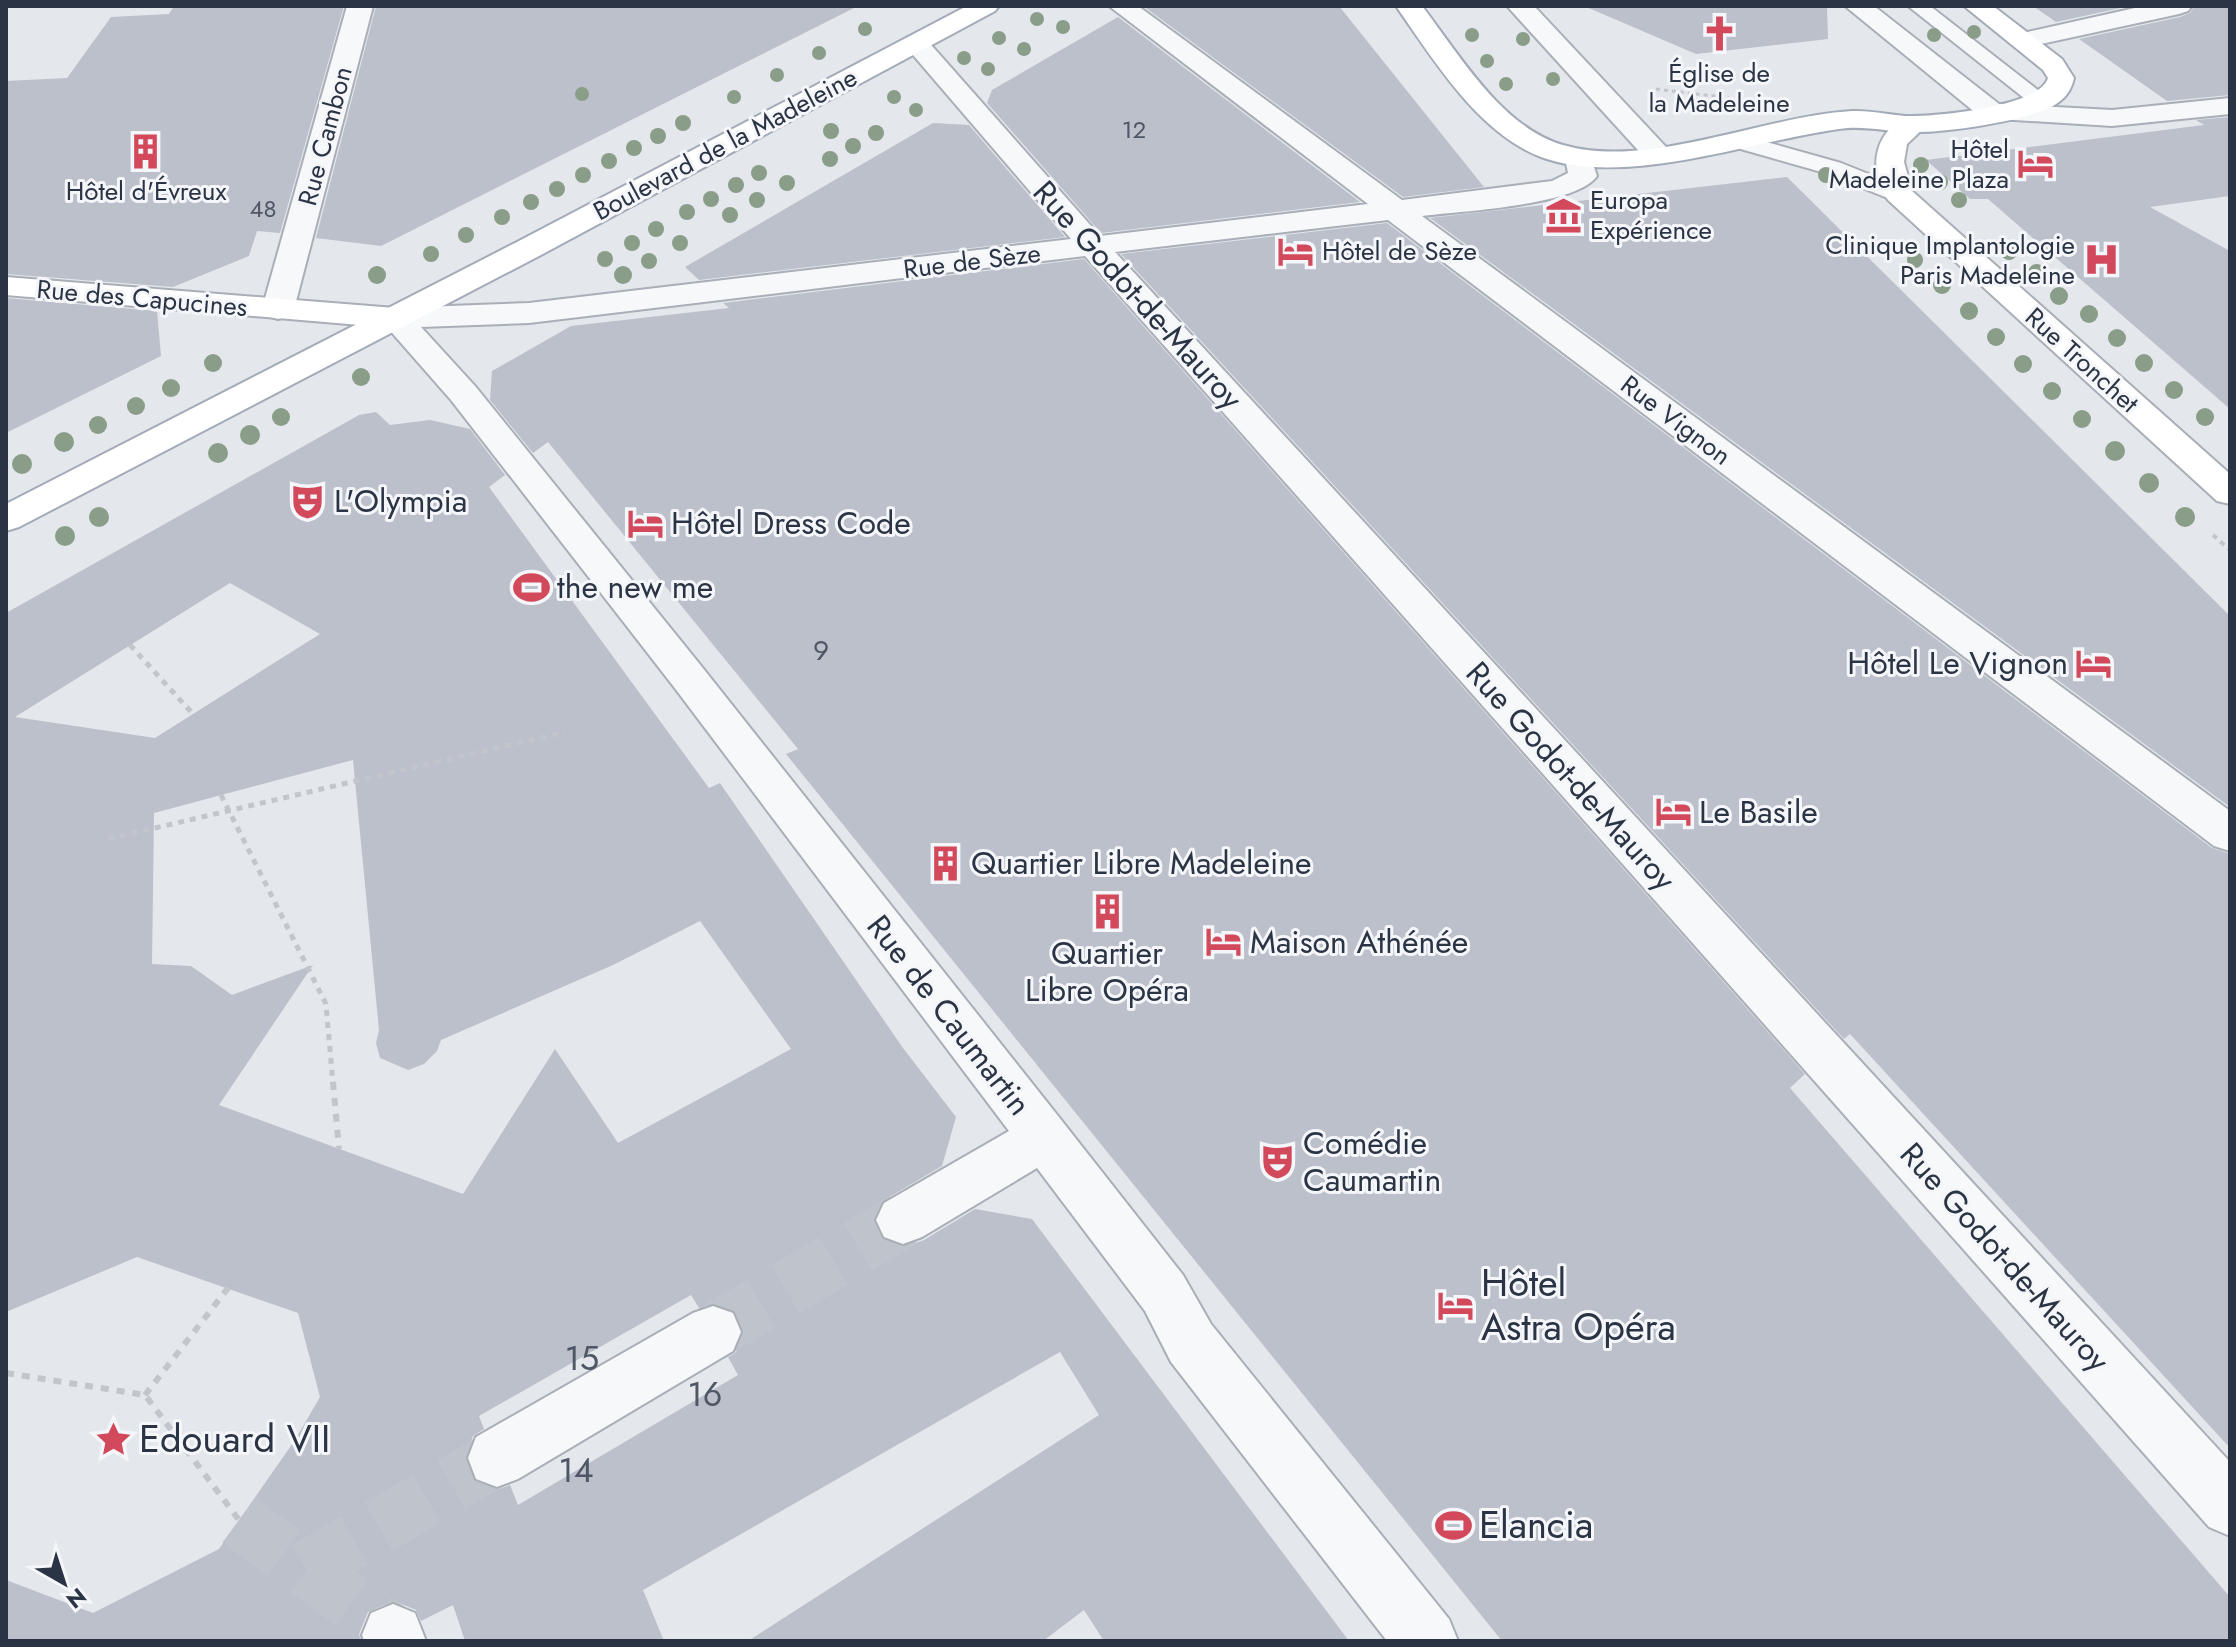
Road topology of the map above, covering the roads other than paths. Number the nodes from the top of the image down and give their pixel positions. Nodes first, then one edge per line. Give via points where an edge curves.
1 (360, 6) edge
2 (986, 6) edge
3 (1122, 6) edge
4 (1409, 6) edge
5 (1520, 6) edge
6 (1858, 6) edge
7 (1918, 6) edge
8 (1977, 6) edge
9 (2179, 6) edge
10 (2023, 40) junction
11 (916, 43) junction
12 (2041, 102) junction
13 (2230, 106) edge
14 (1992, 112) junction
15 (1914, 124) junction
16 (1738, 141) junction
17 (1656, 153) junction
18 (1579, 158) junction
19 (1898, 194) junction
20 (1395, 210) junction
21 (1094, 246) junction
22 (6, 286) edge
23 (278, 309) junction
24 (395, 318) junction
25 (2230, 493) edge
26 (6, 519) edge
27 (2230, 834) edge
28 (1044, 1137) junction
29 (903, 1220) tunnel mouth
30 (713, 1332) tunnel mouth
31 (497, 1458) tunnel mouth
32 (2230, 1506) edge
33 (1427, 1641) edge

1 - 23 street, Rue Cambon
2 - 11 main road, Boulevard de la Madeleine
3 - 20 street, Rue Vignon
4 - 18 main road via 1502,123 1530,142
5 - 17 street
6 - 14 street
7 - 12 lane
8 - 10 main road
9 - 10 street
10 - 12 main road via 2061,78 2058,89
11 - 21 street, Rue Godot-de-Mauroy
11 - 24 main road, Boulevard de la Madeleine
12 - 14 main road
13 - 14 street via 2112,118
14 - 15 main road
15 - 16 main road via 1857,119 1765,131
15 - 19 main road via 1893,141 1890,162
16 - 17 main road
16 - 19 lane, Rue Tronchet via 1833,168
17 - 18 main road
18 - 20 street, Rue de Sèze via 1583,176 1560,189
19 - 25 main road, Rue Tronchet
20 - 21 street, Rue de Sèze
20 - 27 street, Rue Vignon
21 - 24 street, Rue de Sèze via 529,313
21 - 32 street, Rue Godot-de-Mauroy
22 - 23 main road, Rue des Capucines
23 - 24 main road, Rue des Capucines
24 - 26 main road, Boulevard de la Madeleine
24 - 28 street, Rue de Caumartin via 463,393
28 - 29 street
28 - 33 street, Rue de Caumartin via 1164,1293 1191,1343
30 - 31 street

